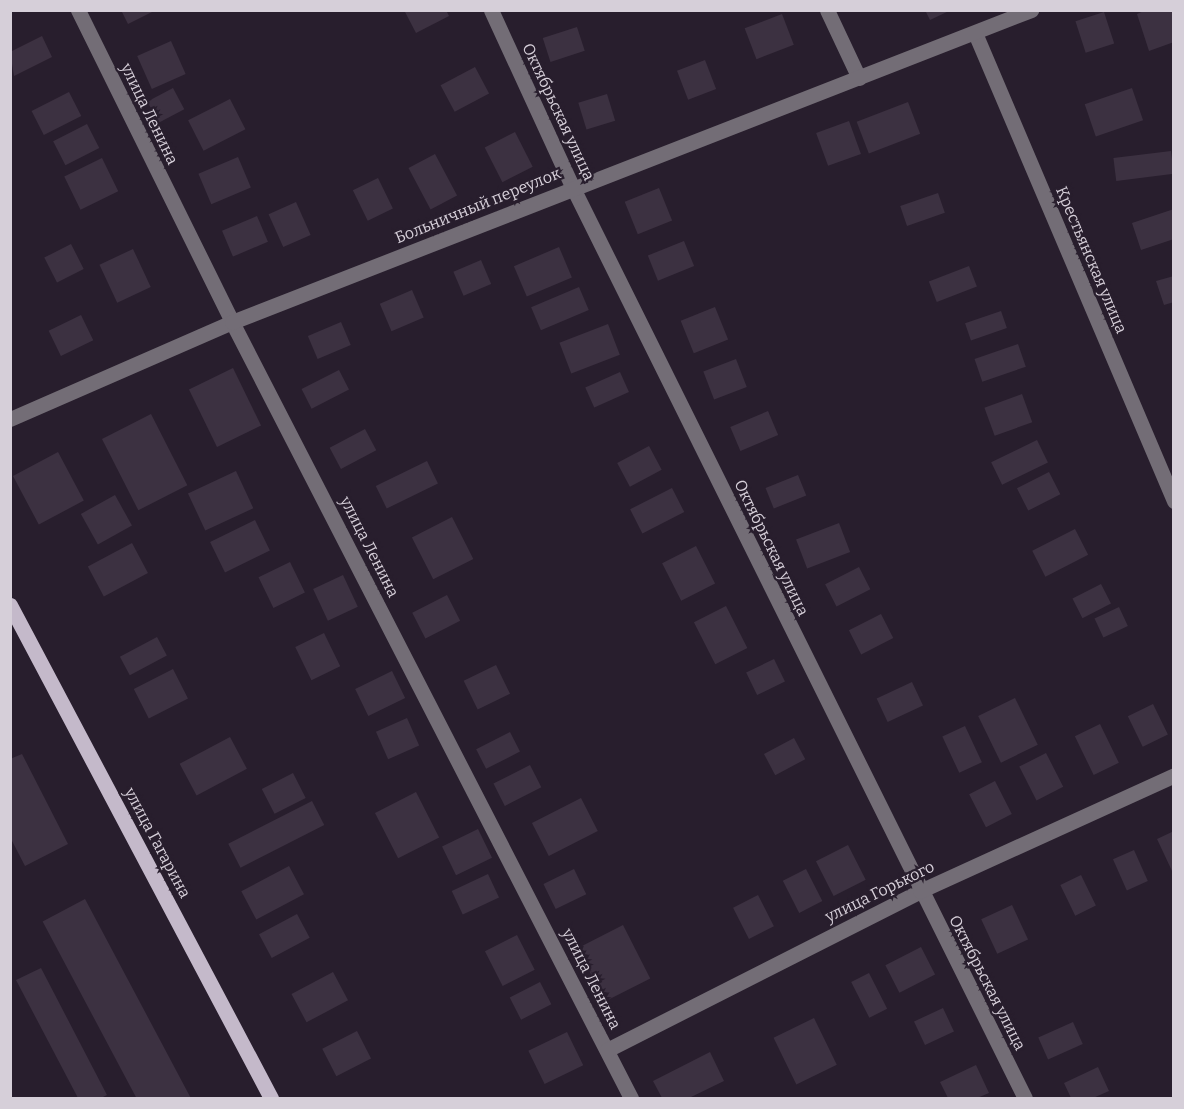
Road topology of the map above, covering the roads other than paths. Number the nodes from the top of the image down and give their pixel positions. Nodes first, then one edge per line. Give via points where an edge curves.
1 (78, 10) edge
2 (491, 10) edge
3 (827, 10) edge
4 (1023, 12) edge
5 (975, 33) junction
6 (859, 78) junction
7 (573, 188) junction
8 (232, 322) junction
9 (10, 419) edge
10 (1173, 501) edge
11 (10, 605) edge
12 (1173, 775) edge
13 (920, 891) junction
14 (608, 1050) junction
15 (271, 1098) edge
16 (631, 1098) edge
17 (1025, 1098) edge

1 - 8 street, улица Ленина
2 - 7 street, Октябрьская улица
3 - 6 street
4 - 5 street, Больничный переулок
5 - 6 street, Больничный переулок
5 - 10 street, Крестьянская улица
6 - 7 street, Больничный переулок
7 - 8 street, Больничный переулок
7 - 13 street, Октябрьская улица
8 - 9 street, Больничный переулок
8 - 14 street, улица Ленина
11 - 15 main road, улица Гагарина
12 - 13 street, улица Горького
13 - 14 street, улица Горького
13 - 17 street, Октябрьская улица
14 - 16 street, улица Ленина

